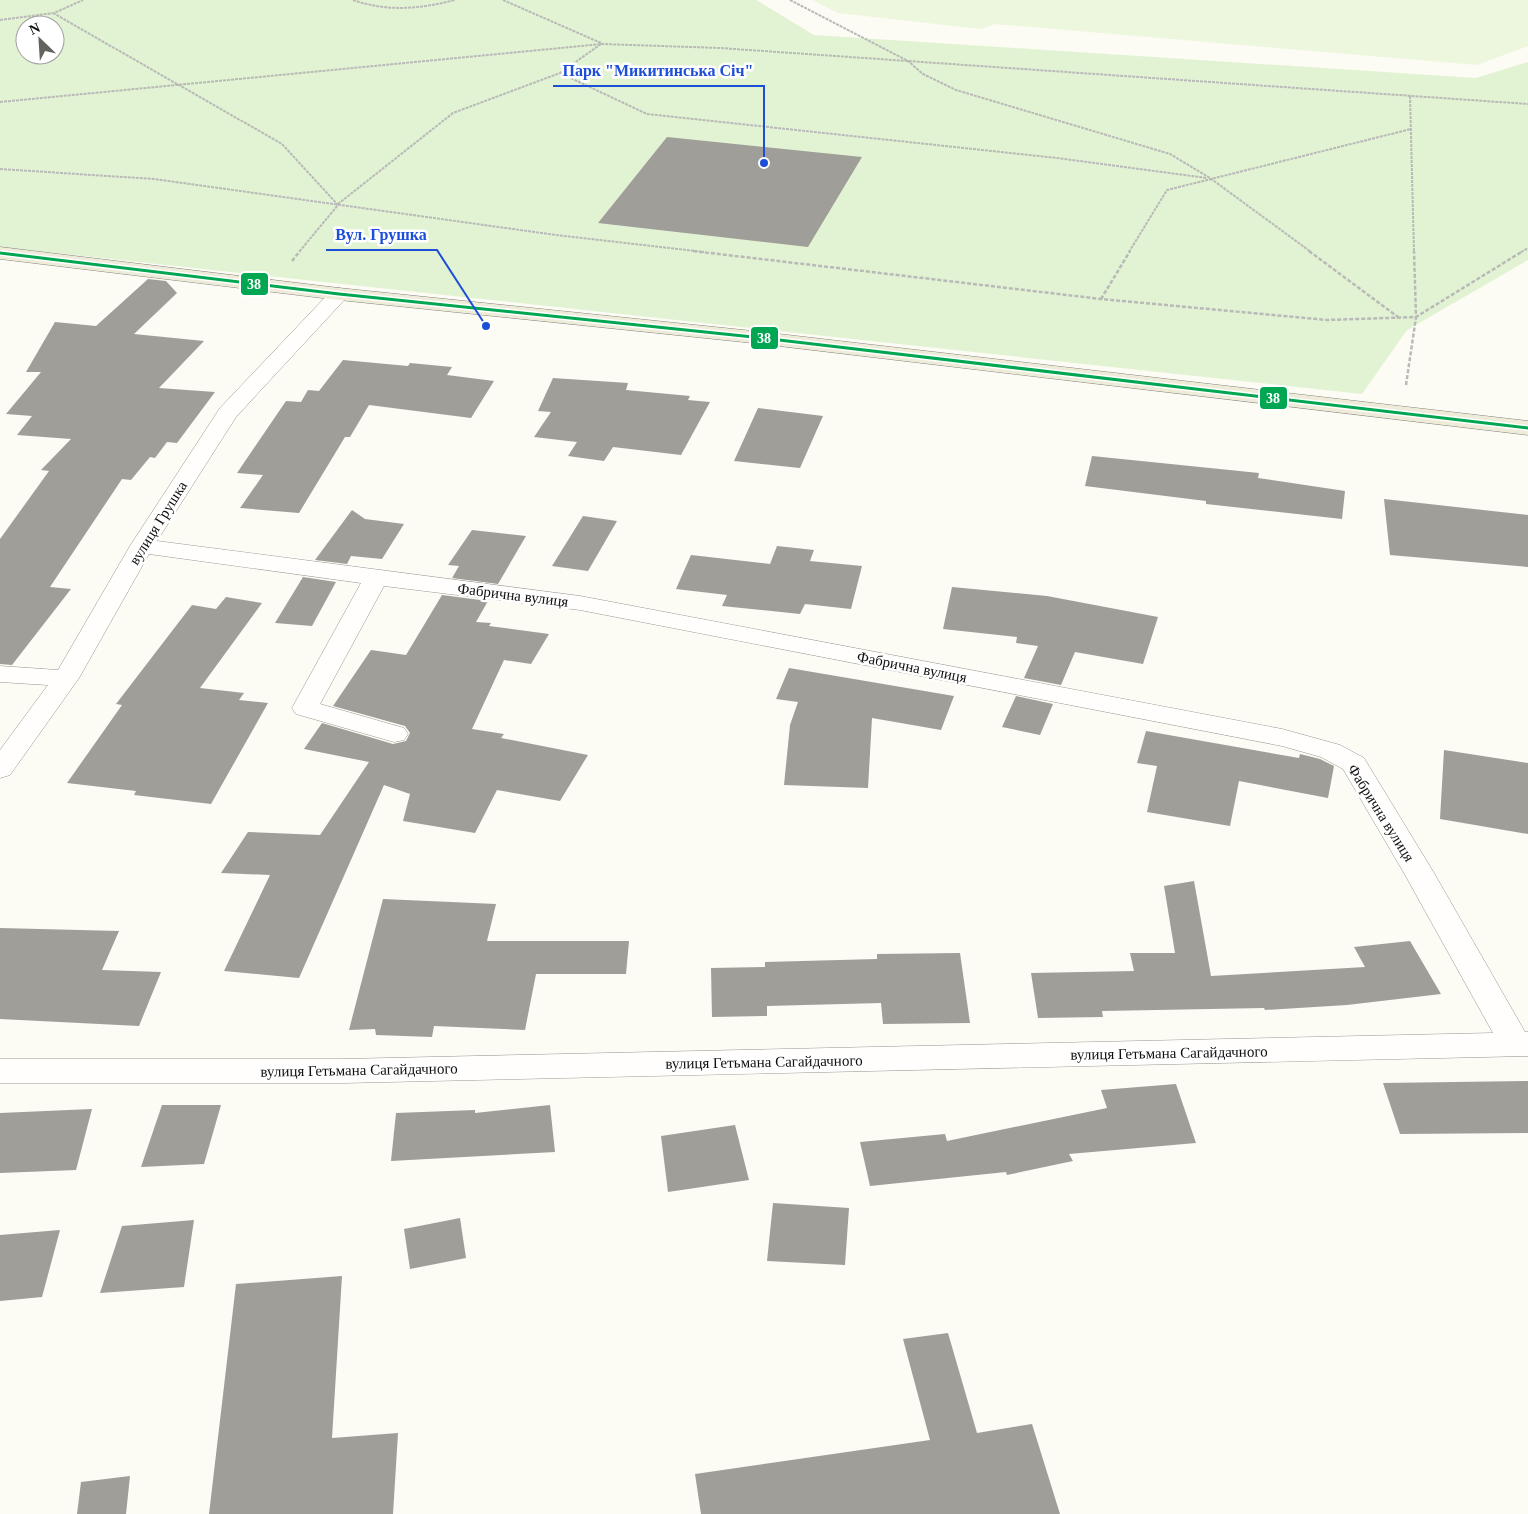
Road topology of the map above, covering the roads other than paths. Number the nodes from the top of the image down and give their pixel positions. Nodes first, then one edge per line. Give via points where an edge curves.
1 (0, 253) edge
2 (339, 294) junction
3 (1528, 428) edge
4 (142, 546) junction
5 (376, 578) junction
6 (0, 674) edge
7 (66, 678) junction
8 (394, 734) dead end
9 (0, 770) edge
10 (1522, 1044) edge
11 (0, 1071) edge

1 - 2 main road
2 - 3 main road via 753,337
2 - 4 street, вулиця Грушка via 228,413
4 - 5 street, Фабрична вулиця
4 - 7 street, вулиця Грушка
5 - 8 street via 305,708
5 - 10 street, Фабрична вулиця via 580,603 1237,729 1346,757 1354,764
6 - 7 street
7 - 9 street, вулиця Грушка
10 - 11 street, вулиця Гетьмана Сагайдачного via 343,1071

